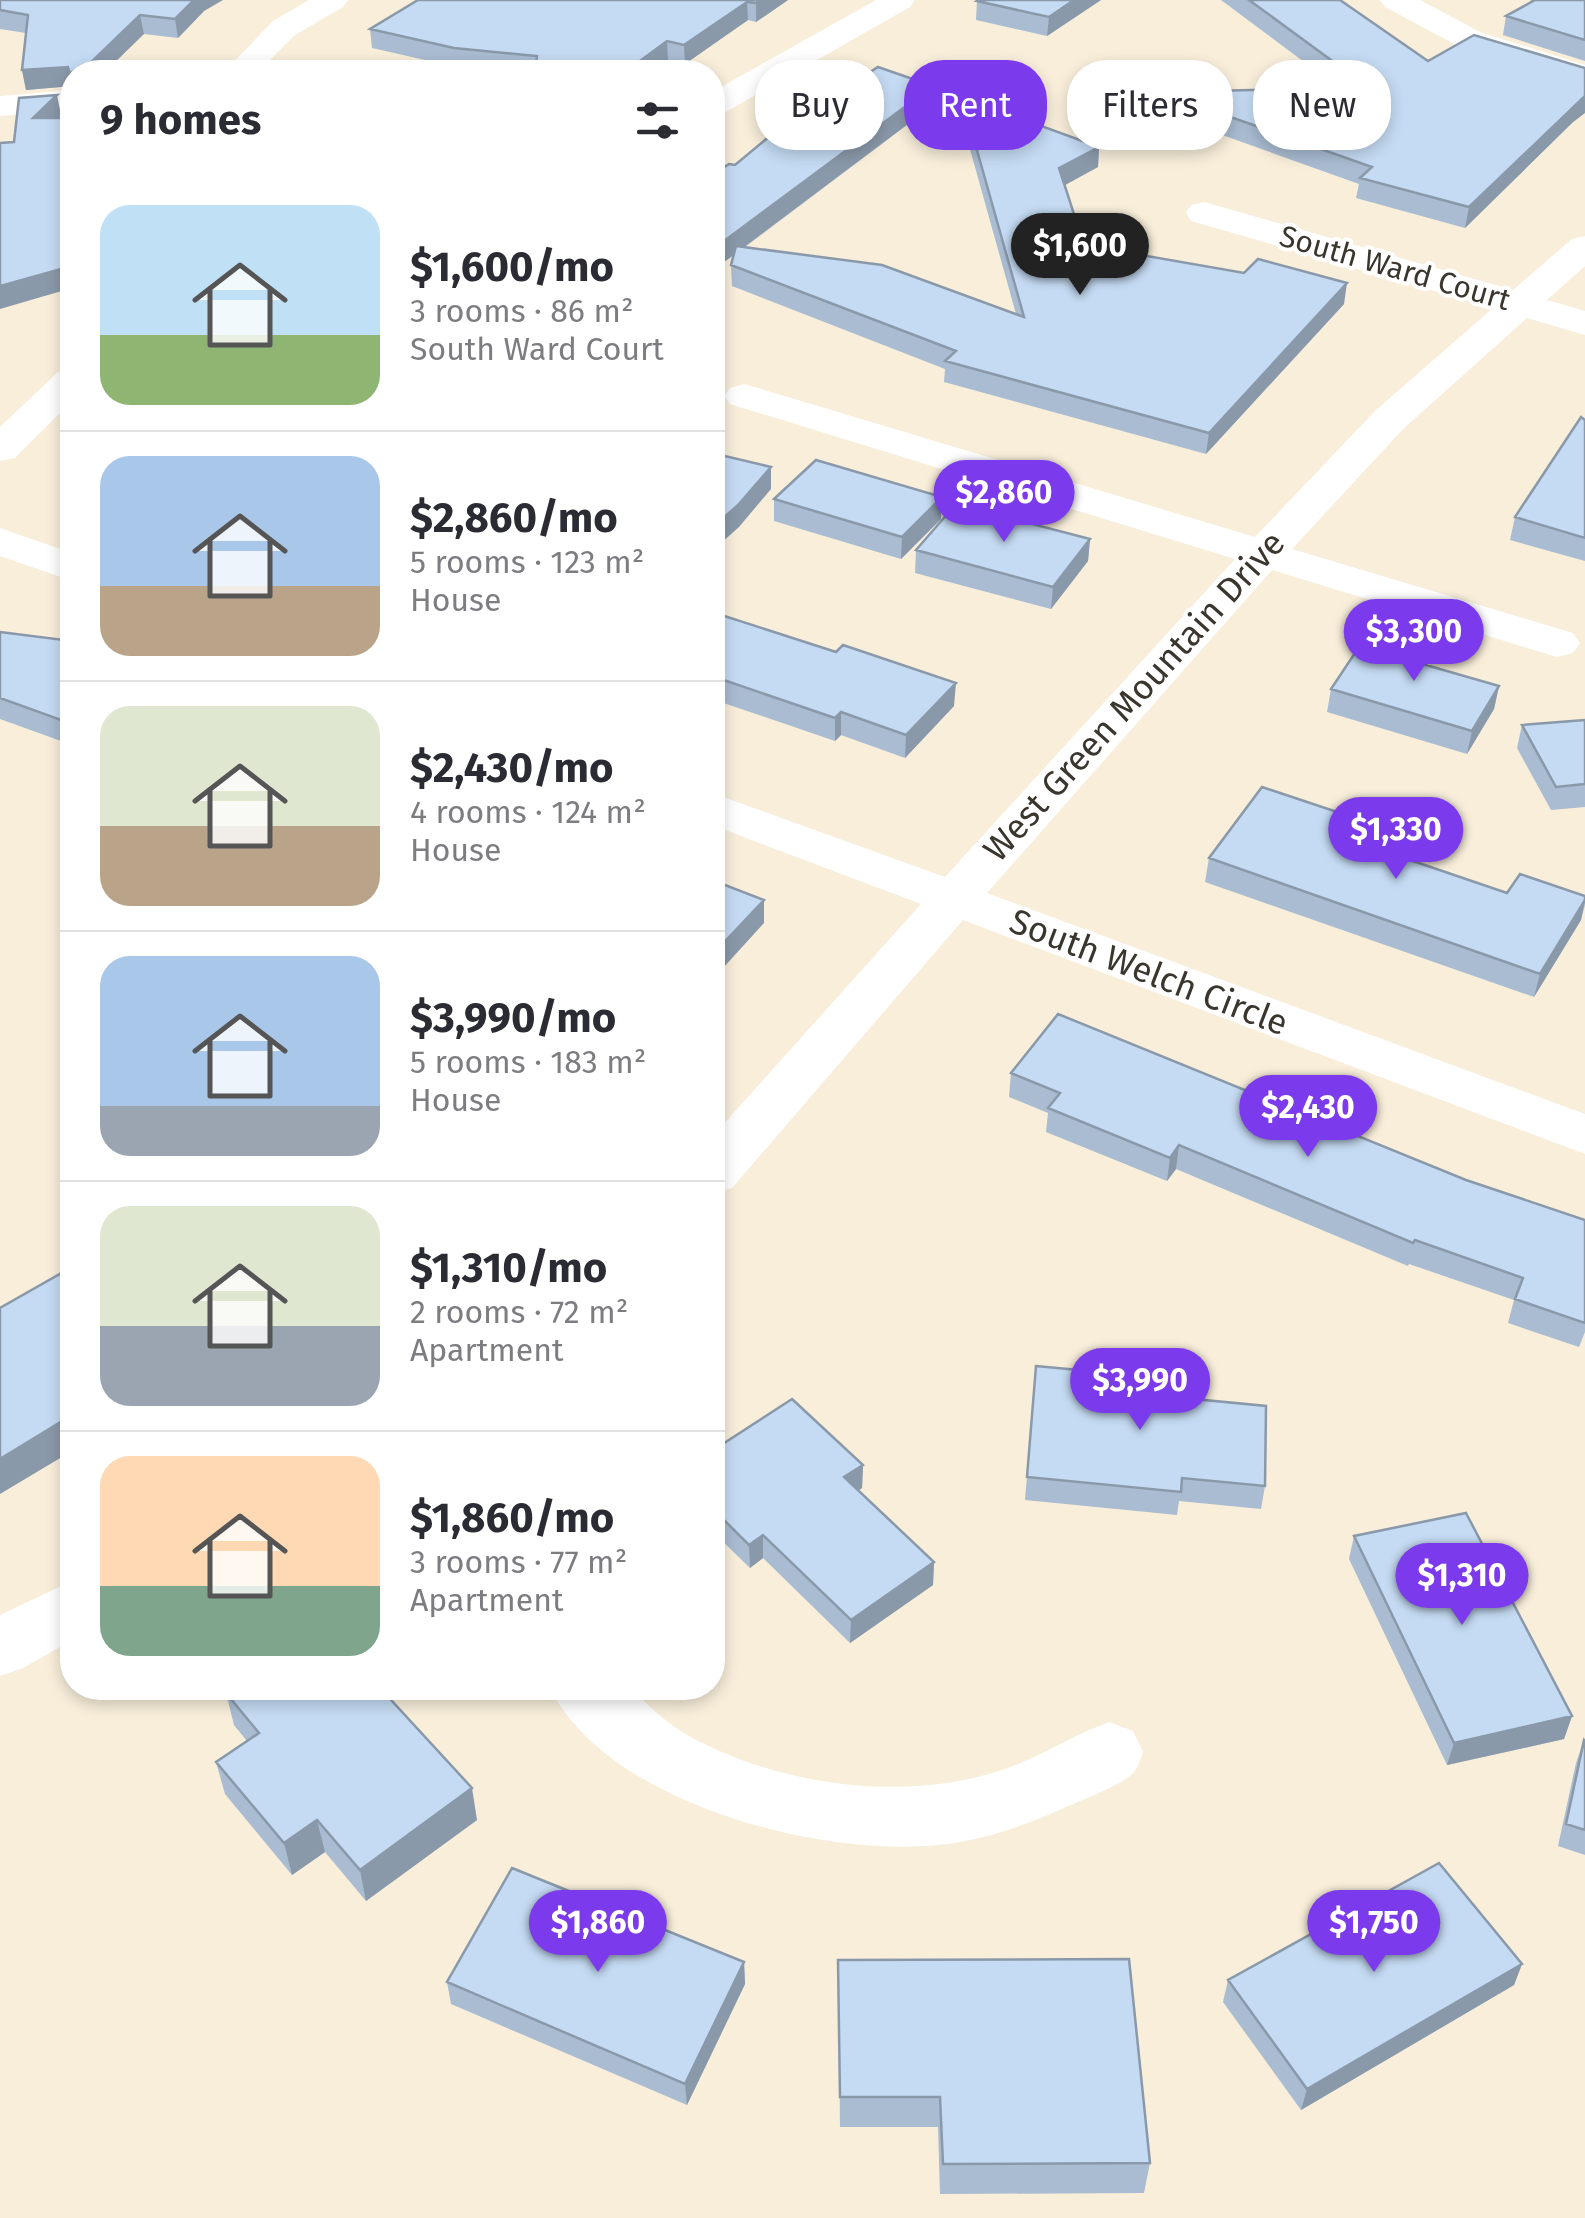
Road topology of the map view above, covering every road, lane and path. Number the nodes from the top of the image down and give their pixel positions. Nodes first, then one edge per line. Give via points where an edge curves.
1 (332, 0) edge
2 (899, 0) edge
3 (1396, 0) edge
4 (252, 60) edge
5 (1585, 76) edge
6 (725, 99) edge
7 (60, 101) edge
8 (0, 106) edge
9 (1204, 213) dead end
10 (1585, 247) edge
11 (1520, 304) junction
12 (1585, 323) edge
13 (60, 392) edge
14 (744, 396) dead end
15 (0, 449) edge
16 (0, 541) edge
17 (1262, 552) junction
18 (60, 564) edge
19 (1556, 643) dead end
20 (725, 813) edge
21 (954, 898) junction
22 (1585, 1135) edge
23 (725, 1159) edge
24 (60, 1615) edge
25 (0, 1648) edge
26 (598, 1700) edge
27 (1108, 1752) dead end

1 - 4 street via 284,28
2 - 6 street
3 - 5 street via 1470,39
7 - 8 street
9 - 11 street, South Ward Court
10 - 11 street, West Green Mountain Drive
11 - 12 street, South Ward Court
11 - 17 street, West Green Mountain Drive via 1390,420
13 - 15 street
14 - 17 street
16 - 18 street
17 - 19 street
17 - 21 street, West Green Mountain Drive
20 - 21 street, South Welch Circle
21 - 22 street, South Welch Circle
21 - 23 street, West Green Mountain Drive
24 - 25 street
26 - 27 street via 662,1756 731,1788 882,1818 970,1810 1046,1785

